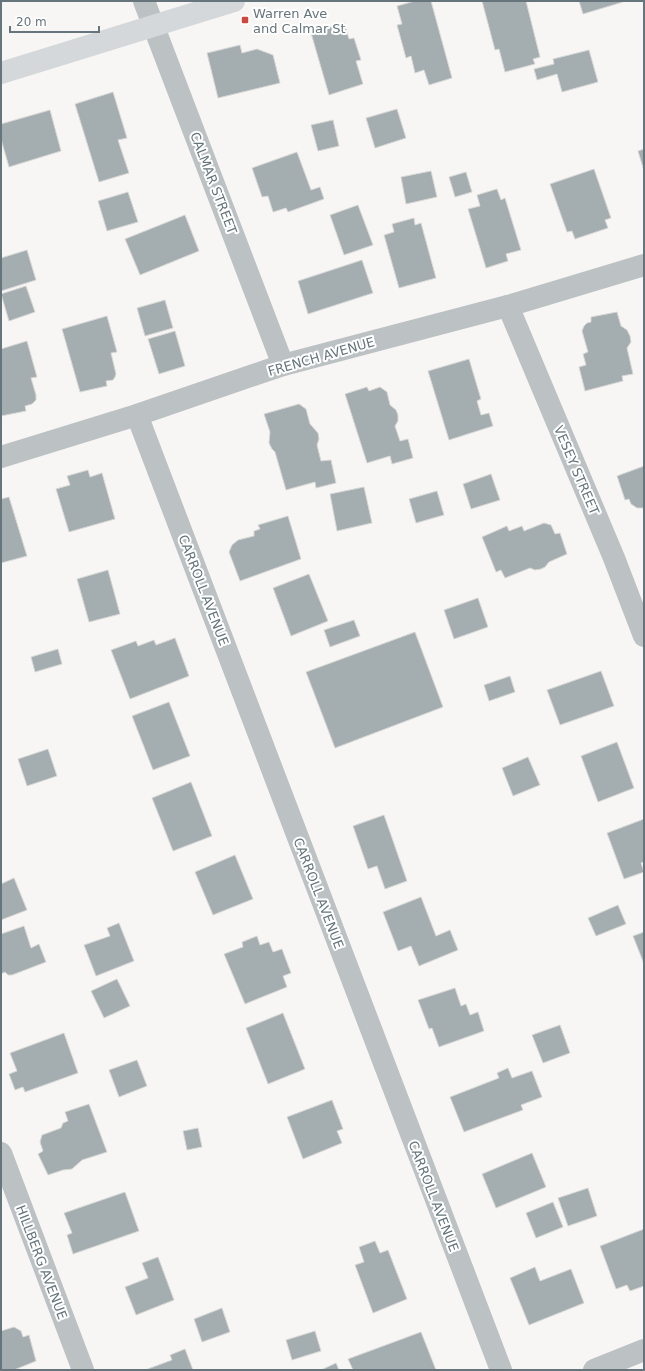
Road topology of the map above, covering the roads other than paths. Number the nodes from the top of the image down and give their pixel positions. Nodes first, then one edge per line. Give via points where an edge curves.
1 (144, 1) edge
2 (234, 1) edge
3 (154, 26) junction
4 (1, 73) edge
5 (644, 265) edge
6 (508, 306) junction
7 (283, 364) junction
8 (137, 416) junction
9 (1, 457) edge
10 (644, 636) edge
11 (1, 1153) edge
12 (644, 1350) edge
13 (83, 1370) edge
14 (501, 1370) edge
15 (594, 1370) edge

1 - 3 street, CALMAR STREET
2 - 3 main road
3 - 4 main road
3 - 7 street, CALMAR STREET
5 - 6 street, FRENCH AVENUE
6 - 7 street, FRENCH AVENUE
6 - 10 street, VESEY STREET
7 - 8 street, FRENCH AVENUE
8 - 9 street, FRENCH AVENUE
8 - 14 street, CARROLL AVENUE
11 - 13 street, HILLBERG AVENUE
12 - 15 street

